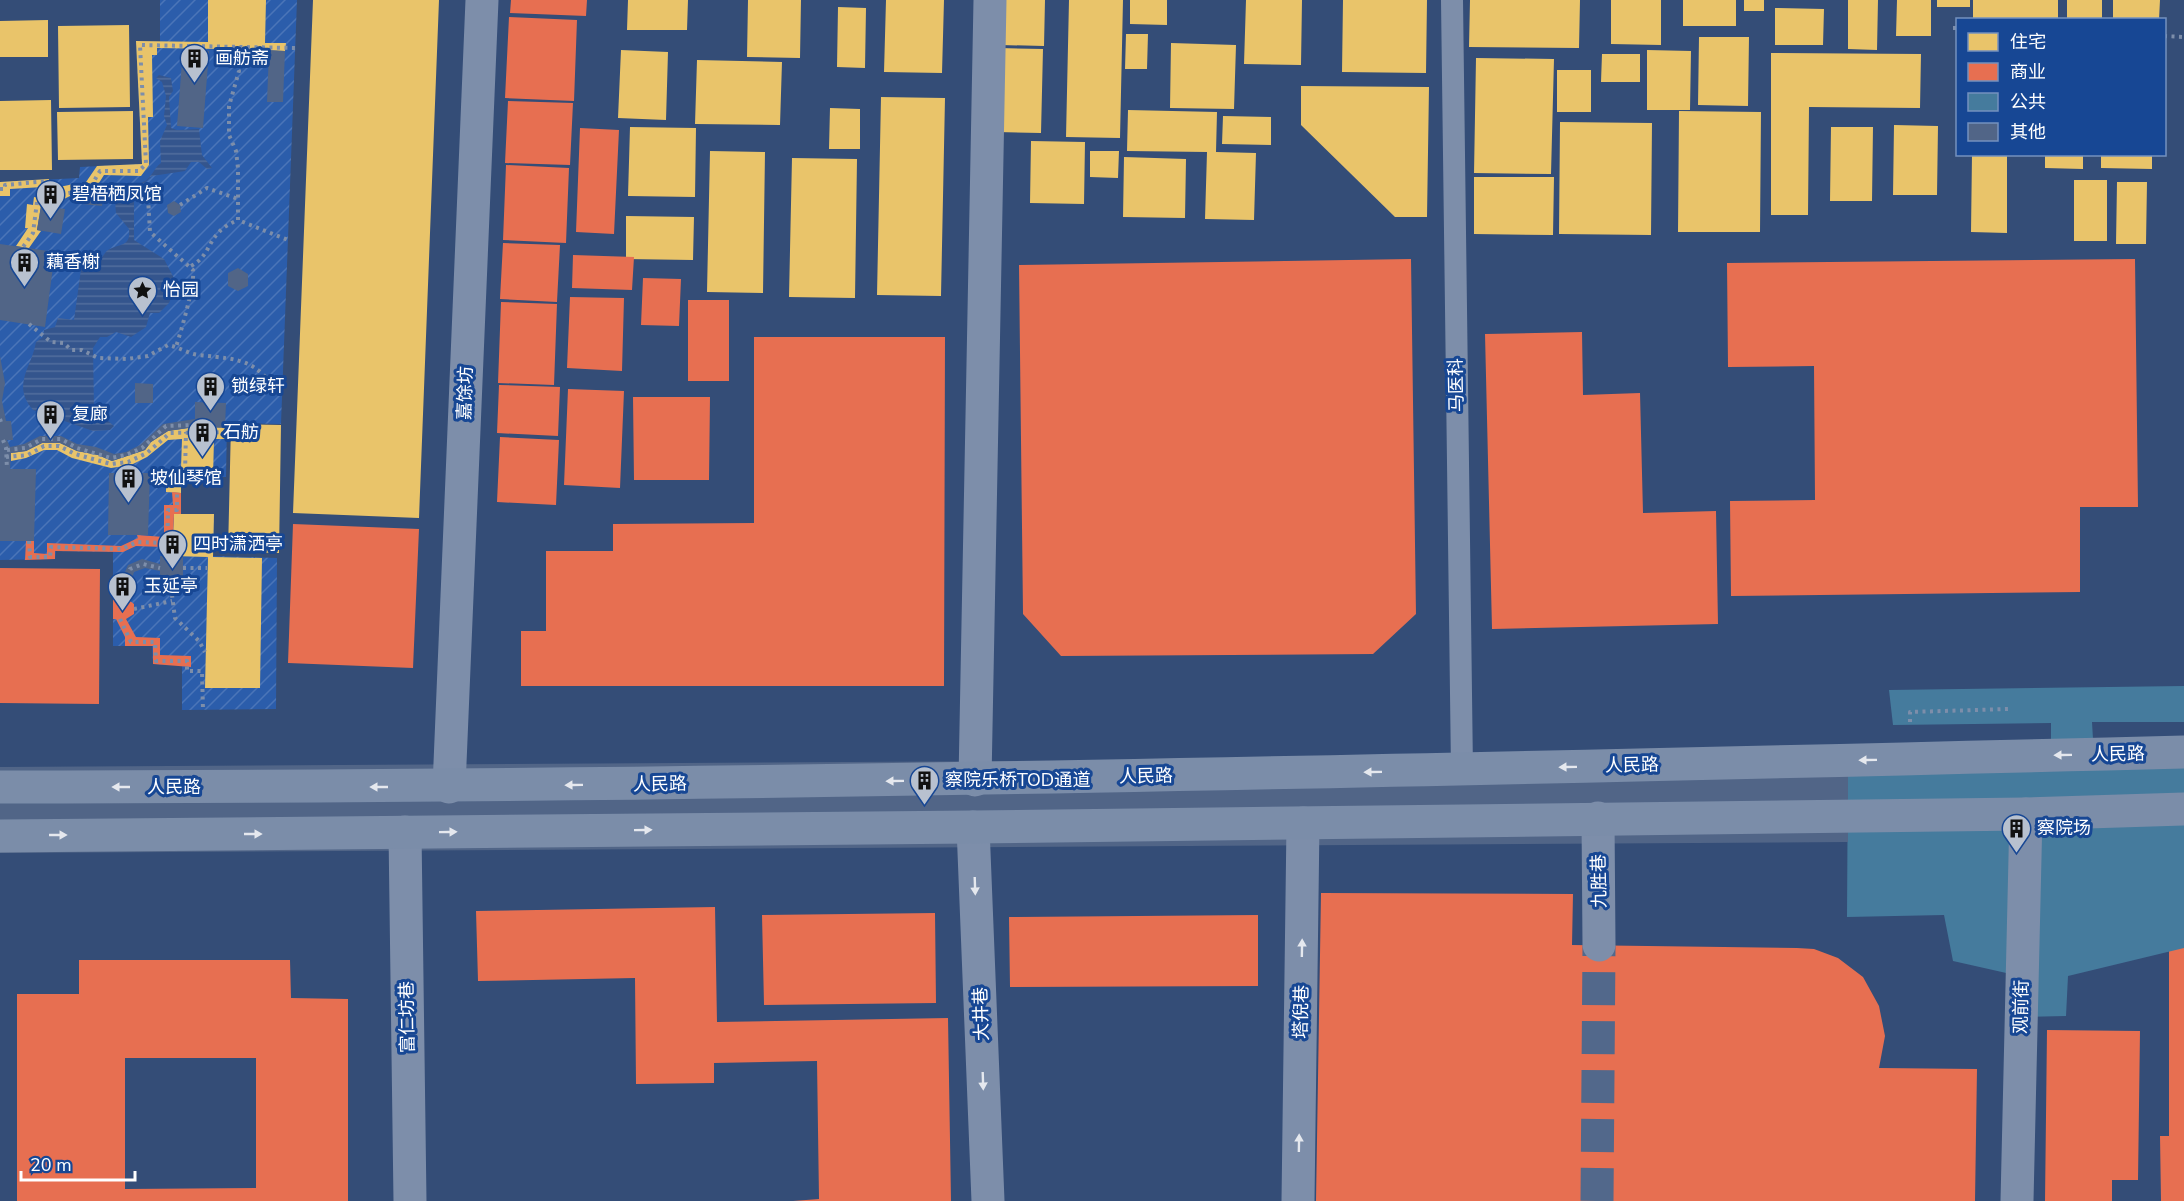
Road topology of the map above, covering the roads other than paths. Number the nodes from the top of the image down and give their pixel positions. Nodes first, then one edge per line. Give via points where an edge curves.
1 (482, 0) edge
2 (990, 0) edge
3 (1452, 0) edge
4 (2184, 752) edge
5 (1462, 770) junction
6 (975, 780) junction
7 (0, 787) edge
8 (448, 787) junction
9 (2184, 809) edge
10 (2026, 814) junction
11 (1598, 818) junction
12 (1304, 823) junction
13 (973, 827) junction
14 (405, 832) junction
15 (0, 836) edge
16 (1599, 945) tunnel mouth
17 (410, 1201) edge
18 (988, 1201) edge
19 (1298, 1201) edge
20 (2018, 1201) edge

1 - 8 street, 嘉馀坊
2 - 6 street
3 - 5 lane, 马医科
4 -> 5 main road, 人民路
5 -> 6 main road, 人民路
6 -> 8 main road, 人民路
8 -> 7 main road, 人民路
9 - 10 main road
10 - 11 main road
10 - 20 street, 观前街
11 - 12 main road
11 - 16 street, 九胜巷
12 - 13 main road
19 -> 12 street, 塔倪巷
14 -> 13 main road
13 -> 18 street, 大井巷
15 -> 14 main road
14 - 17 street, 富仁坊巷

